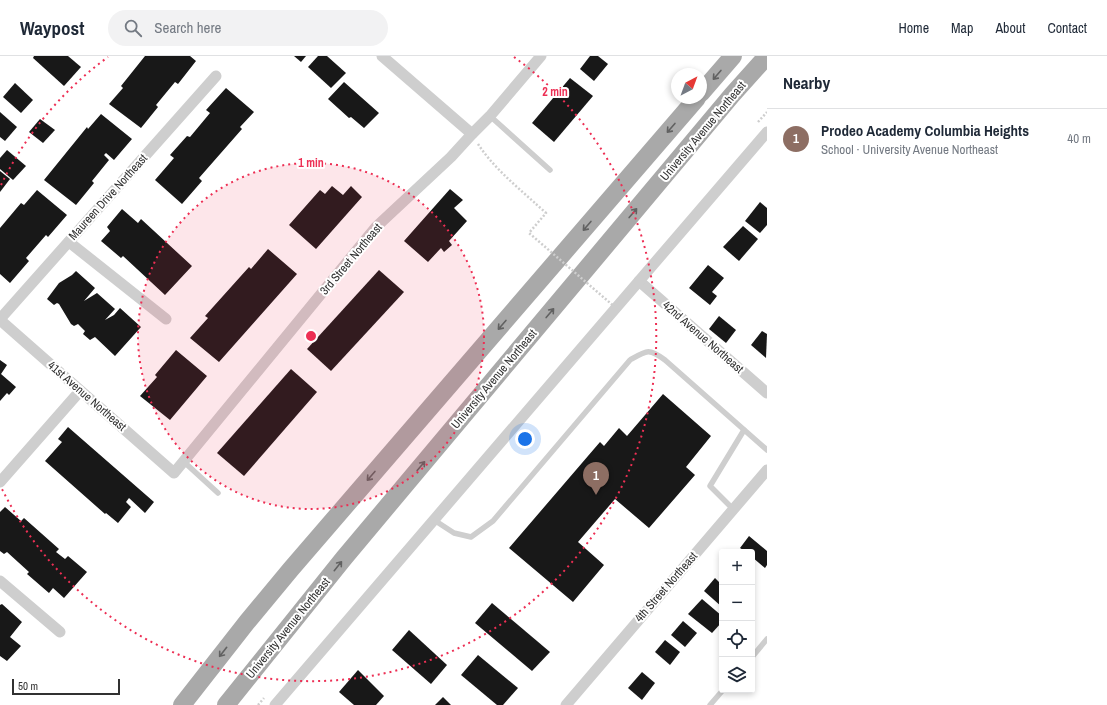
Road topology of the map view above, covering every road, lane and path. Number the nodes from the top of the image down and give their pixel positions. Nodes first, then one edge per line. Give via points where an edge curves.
1 (382, 56) edge
2 (541, 56) edge
3 (733, 56) edge
4 (767, 56) edge
5 (216, 76) dead end
6 (707, 86) edge
7 (692, 104) edge
8 (490, 116) junction
9 (767, 132) edge
10 (472, 134) junction
11 (550, 170) dead end
12 (68, 242) junction
13 (639, 281) junction
14 (616, 308) junction
15 (0, 319) edge
16 (166, 319) dead end
17 (80, 391) junction
18 (767, 393) edge
19 (744, 430) junction
20 (767, 450) edge
21 (183, 461) junction
22 (767, 470) edge
23 (174, 473) joint
24 (0, 482) edge
25 (218, 493) dead end
26 (734, 509) junction
27 (434, 520) junction
28 (0, 580) edge
29 (60, 632) dead end
30 (767, 639) edge
31 (755, 653) edge
32 (720, 693) edge
33 (182, 705) edge
34 (226, 705) edge
35 (275, 705) edge
36 (566, 705) edge
37 (710, 705) edge

1 - 10 street
2 - 8 street, 3rd Street Northeast
3 -> 6 main road
34 -> 4 main road, University Avenue Northeast via 344,558
5 - 12 street, Maureen Drive Northeast
7 -> 33 main road via 291,570
8 - 10 street, 3rd Street Northeast
8 - 11 lane
9 - 13 street
10 - 14 path, bridge via 483,152 506,177 546,213 529,233
10 - 21 street, 3rd Street Northeast via 451,158 376,227
12 - 15 street, Maureen Drive Northeast
12 - 16 street
13 - 14 street
13 - 18 street, 42nd Avenue Northeast
14 - 27 street
15 - 17 street, 41st Avenue Northeast
17 - 23 street, 41st Avenue Northeast
17 - 24 street
19 - 20 lane
19 - 26 lane via 710,486
19 - 27 lane via 665,360 654,352 644,352 630,360 483,530 471,538 454,533
21 - 23 street, 3rd Street Northeast
21 - 25 lane
22 - 26 street, 4th Street Northeast
26 - 36 street, 4th Street Northeast
27 - 35 street
28 - 29 street
30 - 31 lane
32 - 37 lane

